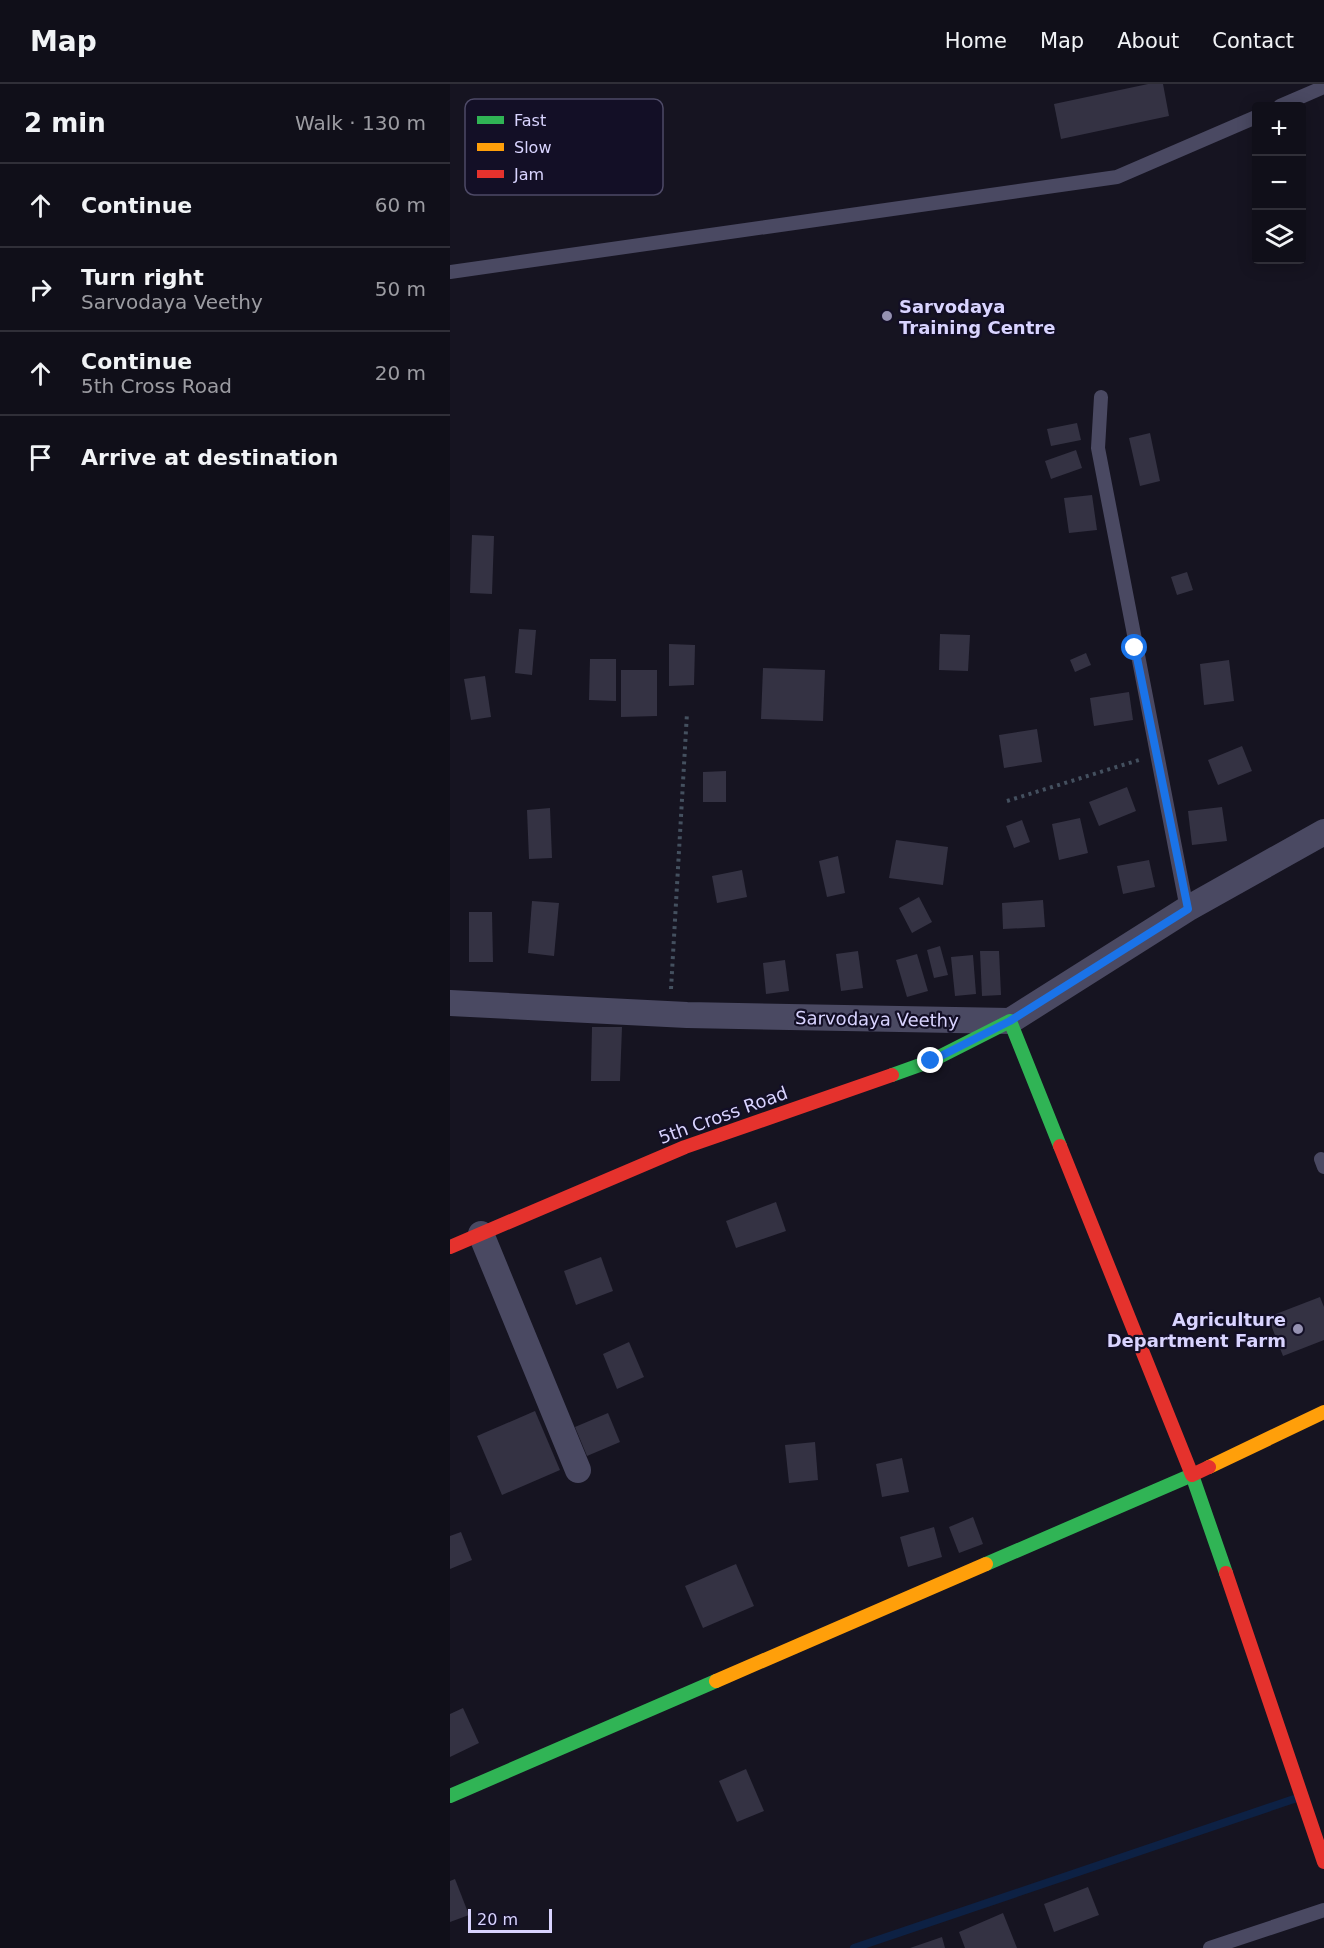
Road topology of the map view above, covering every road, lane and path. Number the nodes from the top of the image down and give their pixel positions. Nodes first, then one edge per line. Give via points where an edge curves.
1 (1324, 87) edge
2 (1289, 102) edge
3 (1252, 119) edge
4 (450, 272) edge
5 (1101, 397) dead end
6 (687, 713) dead end
7 (1157, 755) junction
8 (1006, 801) dead end
9 (1324, 832) edge
10 (1188, 909) junction
11 (450, 1003) edge
12 (670, 1014) junction
13 (1010, 1021) junction
14 (481, 1234) junction
15 (450, 1247) edge
16 (1324, 1412) edge
17 (578, 1470) dead end
18 (1192, 1475) junction
19 (450, 1796) edge
20 (1324, 1862) edge
21 (1324, 1910) edge
22 (1210, 1948) edge

1 - 2 lane
3 - 4 lane via 1118,177
5 - 7 lane via 1098,448
6 - 12 path
7 - 8 path
7 - 10 lane
9 - 10 street
10 - 13 street
11 - 12 street, Sarvodaya Veethy
12 - 13 street, Sarvodaya Veethy
13 - 14 street, 5th Cross Road via 931,1061 685,1147
13 - 18 street
14 - 15 street, 5th Cross Road
14 - 17 street
16 - 18 street
18 - 19 street
18 - 20 street
21 - 22 lane

